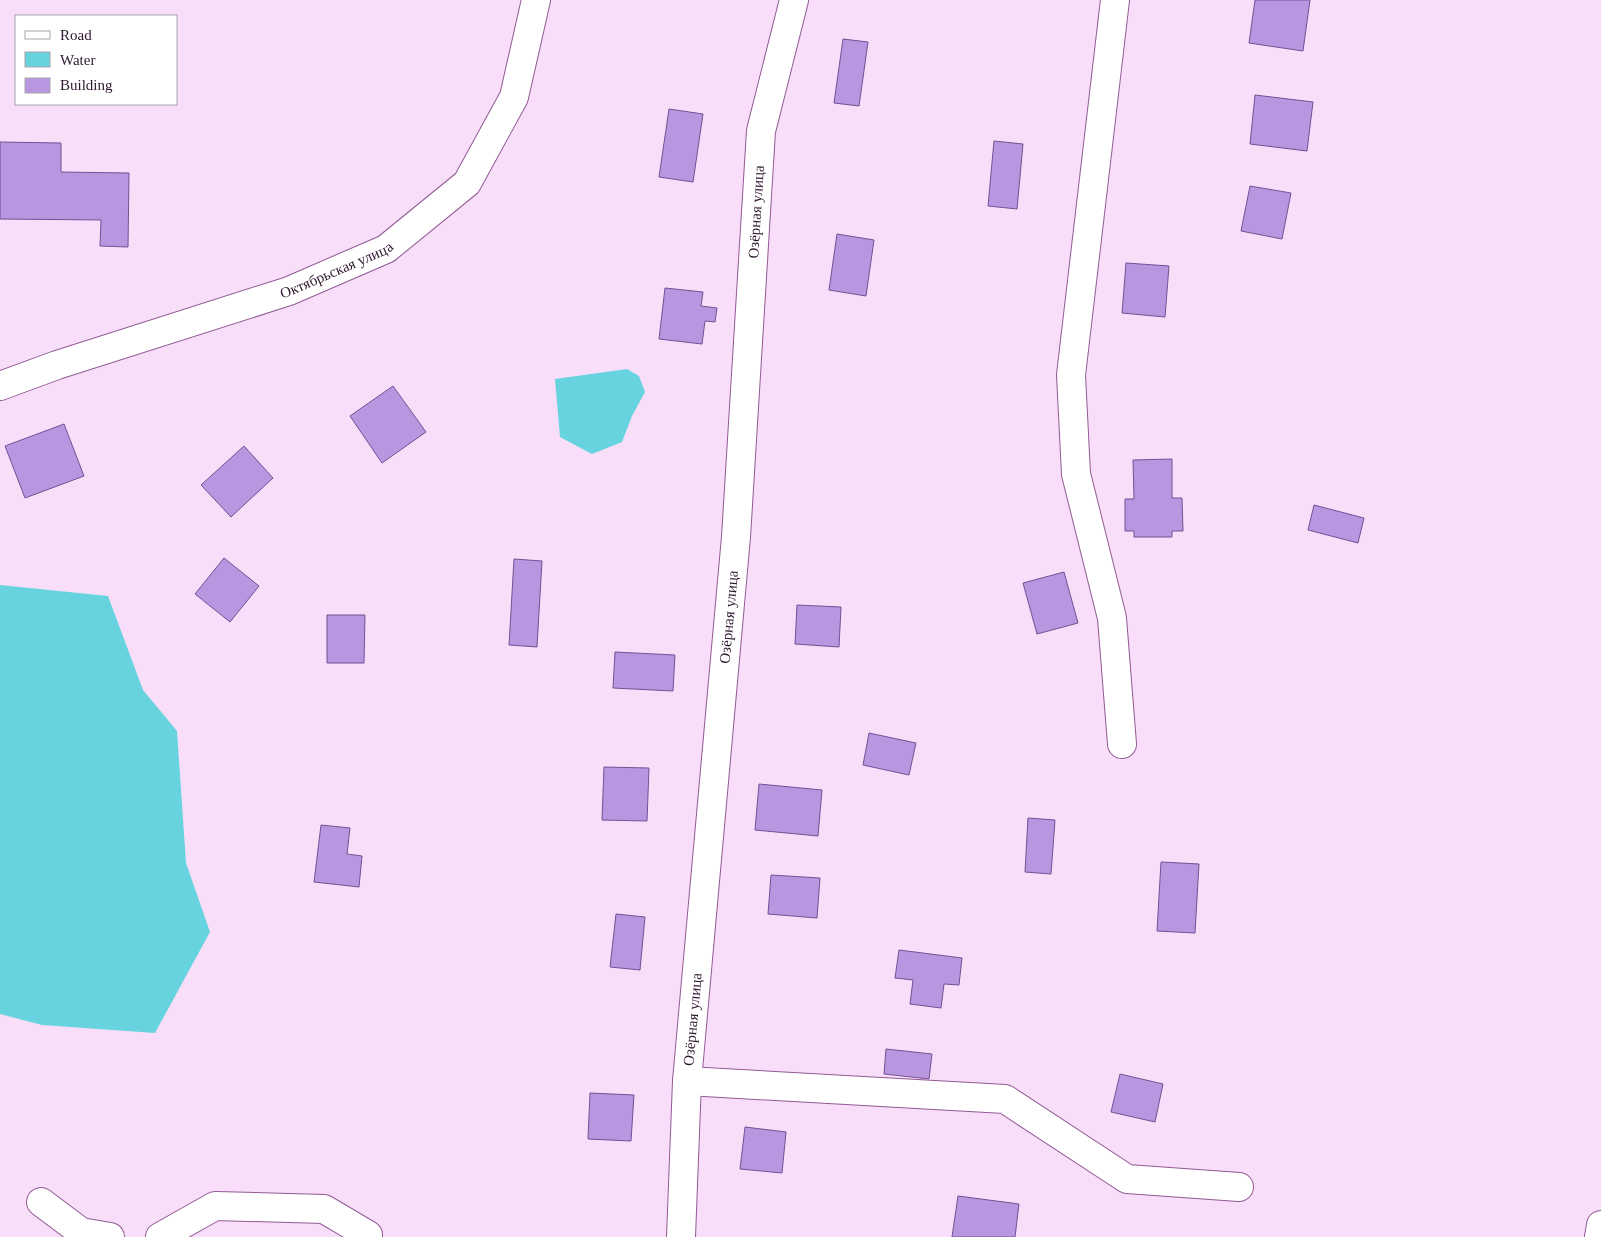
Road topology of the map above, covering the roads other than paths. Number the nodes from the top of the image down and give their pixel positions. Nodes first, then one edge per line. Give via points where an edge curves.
1 (536, 0) edge
2 (794, 0) edge
3 (1115, 0) edge
4 (0, 386) edge
5 (1122, 744) dead end
6 (687, 1081) junction
7 (1239, 1187) dead end
8 (41, 1202) dead end
9 (1601, 1225) edge
10 (110, 1237) edge
11 (160, 1237) edge
12 (368, 1237) edge
13 (681, 1237) edge
14 (1599, 1237) edge

1 - 4 street, Октябрьская улица via 514,97 467,183 386,249 289,292
2 - 6 street, Озёрная улица via 761,131 736,536
3 - 5 street via 1071,375 1076,474 1112,618
6 - 7 street via 1005,1100 1127,1179
6 - 13 street, Озёрная улица
8 - 10 street via 81,1232
9 - 14 street
11 - 12 street via 215,1206 324,1209

